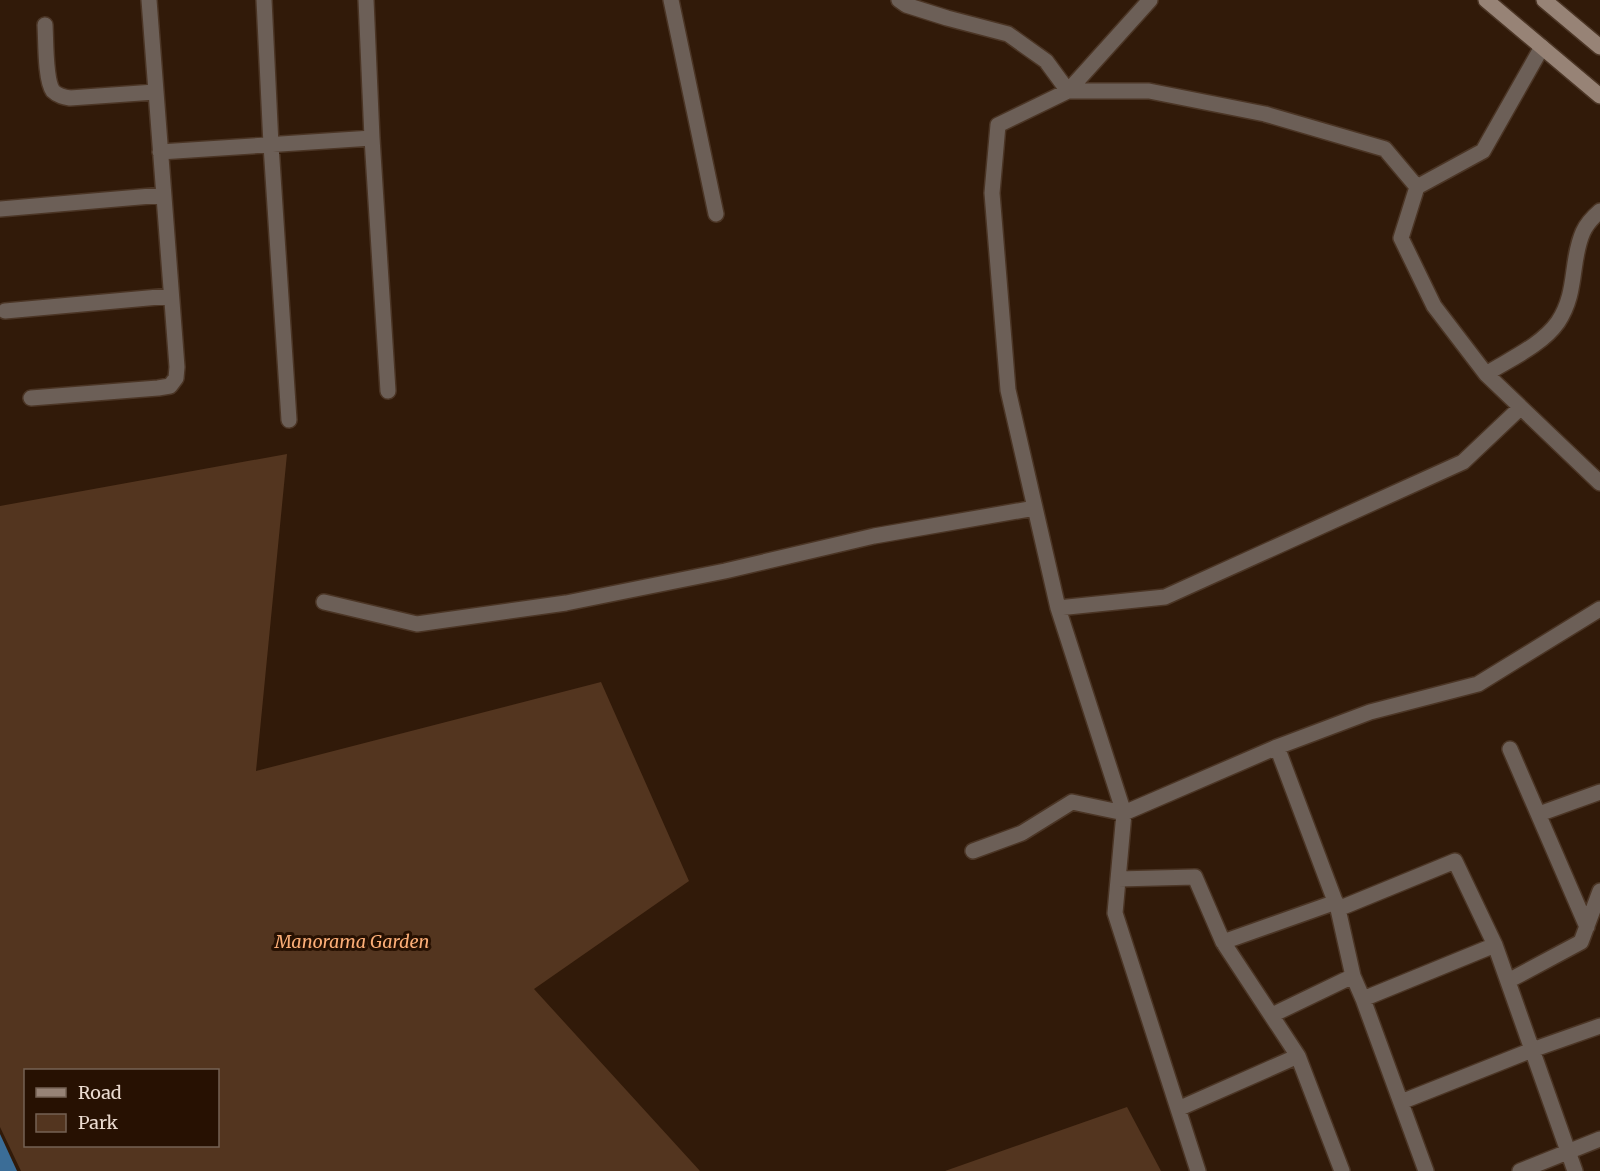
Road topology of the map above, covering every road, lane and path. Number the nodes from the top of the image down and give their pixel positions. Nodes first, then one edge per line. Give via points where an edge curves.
1 (149, 0) edge
2 (264, 0) edge
3 (366, 0) edge
4 (671, 0) edge
5 (899, 0) edge
6 (1150, 0) edge
7 (1486, 0) edge
8 (1544, 0) edge
9 (45, 25) dead end
10 (1600, 47) edge
11 (1542, 48) junction
12 (1068, 91) junction
13 (155, 92) junction
14 (1600, 96) edge
15 (372, 138) junction
16 (271, 145) junction
17 (160, 152) junction
18 (1417, 187) junction
19 (163, 195) junction
20 (0, 209) edge
21 (1600, 211) edge
22 (716, 214) dead end
23 (170, 296) junction
24 (4, 311) dead end
25 (1486, 374) junction
26 (388, 391) dead end
27 (32, 398) dead end
28 (1520, 408) junction
29 (289, 420) dead end
30 (1600, 483) edge
31 (1035, 508) junction
32 (324, 602) dead end
33 (1058, 608) junction
34 (1598, 615) edge
35 (1277, 747) junction
36 (1510, 749) dead end
37 (1600, 792) edge
38 (1124, 813) junction
39 (1539, 814) junction
40 (973, 851) dead end
41 (1118, 879) junction
42 (1600, 891) edge
43 (1337, 906) junction
44 (1587, 927) junction
45 (1223, 942) junction
46 (1495, 945) junction
47 (1353, 976) junction
48 (1508, 981) junction
49 (1363, 999) junction
50 (1272, 1015) junction
51 (1600, 1026) edge
52 (1532, 1050) junction
53 (1298, 1056) junction
54 (1401, 1102) junction
55 (1178, 1109) junction
56 (1600, 1139) edge
57 (1569, 1152) junction
58 (1198, 1171) edge
59 (1342, 1171) edge
60 (1426, 1171) edge
61 (1520, 1171) edge
62 (1575, 1171) edge

1 - 13 street
2 - 16 street
3 - 15 street
4 - 22 street
5 - 12 street via 1008,34 1046,61
6 - 12 street
7 - 11 main road
8 - 10 main road
9 - 13 street via 49,79 60,96
11 - 14 main road
11 - 18 street via 1483,151
12 - 18 street via 1149,91 1265,114 1385,149
12 - 31 street via 998,125 992,193 1008,390
13 - 17 street
15 - 16 street
15 - 26 street
16 - 17 street
16 - 29 street
17 - 19 street
18 - 25 street via 1401,238 1434,306
19 - 20 street
19 - 23 street
21 - 25 street via 1582,233 1568,304 1557,324 1539,341
23 - 24 street
23 - 27 street via 177,367 170,386
25 - 28 street
28 - 30 street
28 - 33 street via 1462,462 1165,597
31 - 32 street via 874,536 566,603 417,624
31 - 33 street
33 - 38 street
34 - 35 street via 1478,684 1370,712
35 - 38 street
35 - 43 street
36 - 39 street
37 - 39 street
38 - 40 street via 1072,802 1022,833
38 - 41 street
39 - 44 street
41 - 45 street via 1195,877
41 - 55 street via 1115,914
42 - 44 street
43 - 45 street
43 - 46 street via 1455,861
43 - 47 street
44 - 48 street via 1581,942
45 - 50 street
46 - 48 street
46 - 49 street
47 - 49 street
47 - 50 street
48 - 52 street
49 - 54 street
50 - 53 street
51 - 52 street
52 - 54 street
52 - 57 street
53 - 55 street
53 - 59 street
54 - 60 street
55 - 58 street
56 - 57 street
57 - 61 street
57 - 62 street

